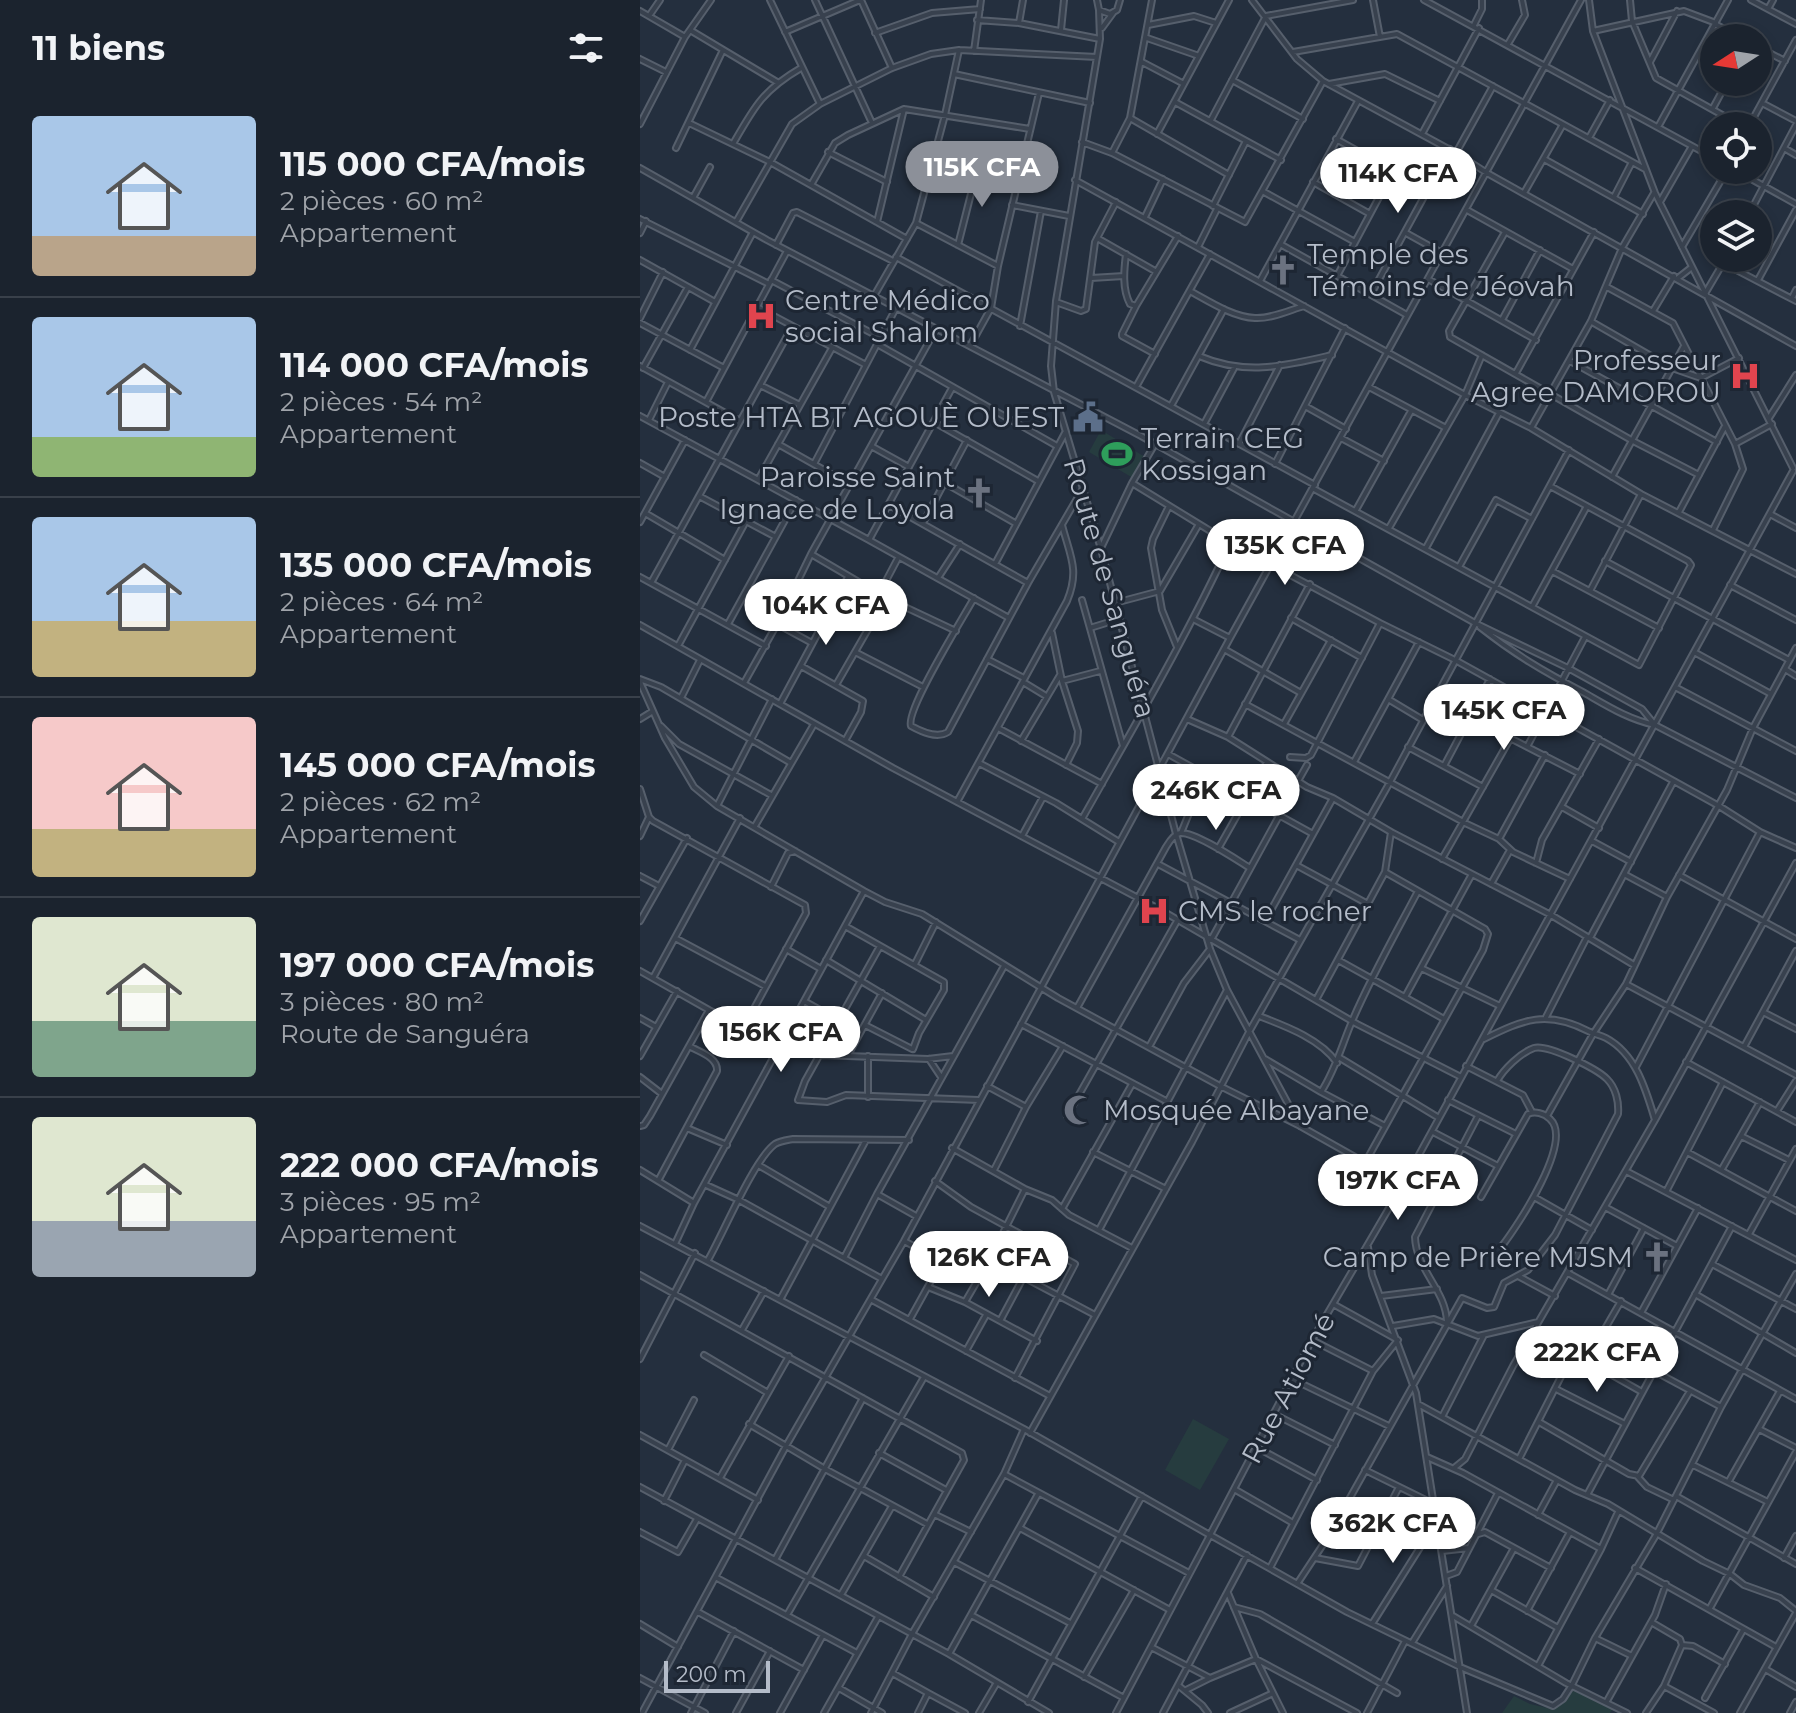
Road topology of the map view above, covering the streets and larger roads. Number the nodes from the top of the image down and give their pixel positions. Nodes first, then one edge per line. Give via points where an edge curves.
1 (660, 0) edge
2 (711, 0) edge
3 (770, 0) edge
4 (815, 0) edge
5 (860, 0) edge
6 (981, 0) edge
7 (1023, 0) edge
8 (1064, 0) edge
9 (1097, 0) edge
10 (1152, 0) edge
11 (1229, 0) edge
12 (1353, 0) edge
13 (1373, 0) edge
14 (1424, 0) edge
15 (1482, 0) edge
16 (1522, 0) edge
17 (1575, 0) edge
18 (1581, 0) edge
19 (1589, 0) edge
20 (1630, 0) edge
21 (1728, 0) edge
22 (1751, 0) edge
23 (1773, 0) edge
24 (1122, 1) edge
25 (1255, 1) edge
26 (1577, 8) junction
27 (980, 9) junction
28 (1768, 9) junction
29 (1099, 10) junction
30 (640, 11) edge
31 (1677, 11) junction
32 (1114, 13) junction
33 (649, 16) junction
34 (823, 16) junction
35 (1266, 16) junction
36 (977, 20) junction
37 (1632, 21) junction
38 (1019, 23) junction
39 (1216, 23) junction
40 (1715, 23) junction
41 (1796, 24) edge
42 (1147, 25) junction
43 (1477, 27) junction
44 (689, 30) junction
45 (1061, 30) junction
46 (1101, 30) junction
47 (1593, 31) junction
48 (785, 32) junction
49 (875, 33) junction
50 (685, 37) junction
51 (1380, 37) junction
52 (1147, 38) junction
53 (1100, 39) junction
54 (1796, 40) edge
55 (1508, 44) junction
56 (723, 50) junction
57 (959, 50) junction
58 (974, 51) junction
59 (1292, 52) junction
60 (1772, 54) edge
61 (1199, 56) junction
62 (1097, 57) junction
63 (640, 59) edge
64 (1785, 61) junction
65 (1142, 62) junction
66 (1649, 63) junction
67 (1547, 66) junction
68 (1458, 67) junction
69 (801, 68) junction
70 (892, 68) junction
71 (666, 72) junction
72 (954, 74) junction
73 (1232, 80) junction
74 (777, 82) junction
75 (1325, 83) junction
76 (1184, 84) junction
77 (1493, 86) junction
78 (855, 87) junction
79 (1678, 90) junction
80 (1039, 93) junction
81 (1719, 96) edge
82 (1610, 100) junction
83 (1358, 101) junction
84 (1440, 101) junction
85 (1175, 102) junction
86 (1090, 103) junction
87 (1762, 103) junction
88 (820, 104) junction
89 (1524, 104) junction
90 (1623, 106) junction
91 (1713, 108) junction
92 (904, 109) junction
93 (1719, 112) edge
94 (1757, 112) edge
95 (945, 115) junction
96 (1130, 118) junction
97 (1303, 119) junction
98 (1211, 120) junction
99 (689, 123) junction
100 (872, 123) junction
101 (1796, 123) edge
102 (640, 124) edge
103 (1563, 125) junction
104 (1658, 127) junction
105 (1030, 129) junction
106 (1157, 134) junction
107 (1422, 134) junction
108 (1589, 138) junction
109 (1336, 139) junction
110 (1246, 141) junction
111 (1082, 142) junction
112 (733, 144) junction
113 (1692, 146) junction
114 (676, 148) dead end
115 (1784, 148) junction
116 (1450, 149) junction
117 (1700, 150) edge
118 (828, 152) junction
119 (1112, 153) junction
120 (1456, 153) junction
121 (1796, 155) edge
122 (934, 157) junction
123 (1544, 159) junction
124 (1281, 160) junction
125 (770, 162) junction
126 (1632, 162) junction
127 (978, 166) junction
128 (710, 167) dead end
129 (640, 168) edge
130 (1647, 170) junction
131 (1393, 171) junction
132 (1487, 173) junction
133 (1019, 175) junction
134 (1229, 175) junction
135 (1163, 179) junction
136 (1075, 180) junction
137 (887, 182) junction
138 (1313, 182) junction
139 (1719, 184) edge
140 (1760, 184) edge
141 (811, 185) junction
142 (1763, 186) junction
143 (1428, 190) junction
144 (1264, 192) junction
145 (1524, 193) junction
146 (1655, 193) junction
147 (1614, 197) junction
148 (693, 198) junction
149 (1756, 200) edge
150 (1116, 202) junction
151 (1660, 202) junction
152 (1796, 204) edge
153 (1012, 205) junction
154 (1215, 208) junction
155 (1466, 210) junction
156 (1796, 210) edge
157 (1041, 211) junction
158 (1298, 211) junction
159 (1370, 214) junction
160 (1643, 214) junction
161 (1069, 216) junction
162 (1145, 217) junction
163 (643, 220) edge
164 (736, 222) junction
165 (877, 222) junction
166 (916, 223) junction
167 (753, 232) junction
168 (1405, 232) junction
169 (1505, 232) junction
170 (1594, 232) junction
171 (640, 233) edge
172 (1178, 236) junction
173 (1097, 238) junction
174 (907, 239) junction
175 (1355, 242) junction
176 (1280, 244) junction
177 (776, 245) junction
178 (958, 245) junction
179 (1198, 247) junction
180 (1682, 247) junction
181 (1622, 248) junction
182 (1540, 250) junction
183 (787, 251) junction
184 (1442, 253) junction
185 (1126, 254) junction
186 (1210, 254) junction
187 (894, 259) junction
188 (640, 260) edge
189 (998, 266) junction
190 (1692, 267) junction
191 (735, 268) junction
192 (1573, 269) junction
193 (1155, 271) junction
194 (663, 272) junction
195 (1718, 272) edge
196 (1745, 272) edge
197 (1124, 276) junction
198 (1337, 276) junction
199 (1676, 277) junction
200 (1091, 278) junction
201 (1428, 279) junction
202 (1758, 280) junction
203 (1260, 281) junction
204 (770, 282) junction
205 (688, 287) junction
206 (1607, 287) junction
207 (1796, 290) edge
208 (1190, 291) junction
209 (1706, 292) junction
210 (1371, 294) junction
211 (874, 296) junction
212 (1710, 298) junction
213 (1794, 299) edge
214 (1466, 300) junction
215 (1056, 301) junction
216 (715, 302) junction
217 (1306, 305) junction
218 (1136, 306) junction
219 (757, 307) junction
220 (896, 308) junction
221 (991, 308) junction
222 (1224, 309) junction
223 (1653, 311) junction
224 (1408, 315) junction
225 (640, 320) edge
226 (1502, 320) junction
227 (1591, 321) junction
228 (1020, 326) junction
229 (792, 327) junction
230 (1345, 328) junction
231 (936, 329) junction
232 (662, 334) junction
233 (881, 338) junction
234 (1536, 340) junction
235 (877, 344) junction
236 (1052, 344) junction
237 (1684, 345) junction
238 (970, 346) junction
239 (1796, 346) edge
240 (832, 348) junction
241 (690, 350) junction
242 (1387, 350) junction
243 (1155, 354) junction
244 (1332, 355) junction
245 (1482, 355) junction
246 (1199, 356) junction
247 (1739, 358) junction
248 (1570, 361) junction
249 (866, 365) junction
250 (915, 365) junction
251 (1280, 365) junction
252 (641, 367) edge
253 (724, 368) junction
254 (1234, 368) junction
255 (1672, 368) junction
256 (1516, 373) junction
257 (1796, 375) edge
258 (1701, 378) junction
259 (668, 382) junction
260 (760, 385) junction
261 (1136, 387) junction
262 (1369, 387) junction
263 (952, 388) junction
264 (1054, 392) junction
265 (1550, 394) junction
266 (1465, 395) junction
267 (706, 402) junction
268 (800, 405) junction
269 (1171, 406) junction
270 (1305, 406) junction
271 (1651, 407) junction
272 (1411, 411) junction
273 (1500, 412) junction
274 (640, 416) edge
275 (1769, 418) junction
276 (649, 420) junction
277 (740, 422) junction
278 (934, 422) junction
279 (1204, 424) junction
280 (1773, 424) junction
281 (1726, 425) junction
282 (1446, 428) junction
283 (1531, 428) junction
284 (1346, 429) junction
285 (1065, 433) junction
286 (1341, 438) junction
287 (685, 440) junction
288 (967, 440) junction
289 (1633, 441) junction
290 (1717, 442) junction
291 (778, 444) junction
292 (1155, 444) junction
293 (1239, 444) junction
294 (1735, 444) junction
295 (871, 446) junction
296 (1057, 446) junction
297 (1569, 450) junction
298 (720, 459) junction
299 (1384, 461) junction
300 (640, 463) edge
301 (814, 464) junction
302 (1275, 464) junction
303 (909, 467) junction
304 (1795, 469) edge
305 (1699, 475) junction
306 (665, 477) junction
307 (1612, 477) junction
308 (758, 480) junction
309 (1038, 481) junction
310 (945, 483) junction
311 (1132, 483) junction
312 (850, 484) junction
313 (1550, 486) junction
314 (1315, 487) junction
315 (1082, 490) junction
316 (1641, 494) junction
317 (699, 496) junction
318 (796, 500) junction
319 (889, 505) junction
320 (1169, 506) junction
321 (1587, 506) junction
322 (1356, 510) junction
323 (1679, 512) junction
324 (645, 513) junction
325 (1770, 514) junction
326 (1532, 519) junction
327 (830, 520) junction
328 (746, 521) junction
329 (1296, 521) junction
330 (640, 522) edge
331 (1015, 523) junction
332 (923, 524) junction
333 (1199, 524) junction
334 (1062, 525) junction
335 (1624, 527) junction
336 (1389, 528) junction
337 (1796, 528) edge
338 (1713, 530) junction
339 (680, 533) junction
340 (774, 536) junction
341 (869, 540) junction
342 (1230, 543) junction
343 (960, 544) junction
344 (1426, 548) junction
345 (1101, 549) junction
346 (1751, 549) junction
347 (811, 554) junction
348 (898, 558) junction
349 (725, 560) junction
350 (1605, 561) junction
351 (995, 564) junction
352 (1271, 564) junction
353 (1459, 567) junction
354 (1552, 571) junction
355 (1796, 574) edge
356 (640, 577) edge
357 (848, 577) junction
358 (938, 578) junction
359 (651, 583) junction
360 (1028, 583) junction
361 (1310, 584) junction
362 (1730, 585) junction
363 (1494, 588) junction
364 (1160, 591) junction
365 (1590, 591) junction
366 (879, 594) junction
367 (886, 598) junction
368 (974, 598) junction
369 (1675, 599) junction
370 (1082, 600) dead end
371 (1115, 603) junction
372 (1532, 607) junction
373 (699, 609) junction
374 (1009, 618) junction
375 (1291, 618) junction
376 (1119, 619) junction
377 (1193, 619) junction
378 (1712, 619) junction
379 (1796, 620) edge
380 (1380, 623) junction
381 (1475, 623) junction
382 (777, 624) junction
383 (640, 625) edge
384 (728, 625) junction
385 (1090, 628) junction
386 (1659, 628) junction
387 (1051, 630) junction
388 (956, 631) junction
389 (1585, 637) junction
390 (1230, 638) junction
391 (1331, 640) junction
392 (1419, 642) junction
393 (812, 643) junction
394 (678, 646) junction
395 (766, 646) junction
396 (1177, 647) junction
397 (1796, 648) edge
398 (1224, 649) junction
399 (855, 652) junction
400 (1694, 652) junction
401 (987, 659) junction
402 (1362, 659) junction
403 (700, 660) junction
404 (1455, 660) junction
405 (1789, 660) junction
406 (801, 666) junction
407 (1568, 668) junction
408 (1785, 669) junction
409 (1100, 671) junction
410 (1261, 671) junction
411 (1061, 673) junction
412 (1796, 676) edge
413 (1490, 679) junction
414 (640, 680) edge
415 (1024, 680) junction
416 (1062, 681) junction
417 (1561, 682) junction
418 (744, 683) junction
419 (836, 685) junction
420 (923, 687) junction
421 (1675, 687) junction
422 (1301, 693) junction
423 (1771, 694) junction
424 (1046, 696) junction
425 (681, 698) junction
426 (772, 699) junction
427 (1388, 699) junction
428 (780, 704) junction
429 (1245, 704) junction
430 (1145, 709) junction
431 (653, 711) junction
432 (1547, 712) junction
433 (1471, 718) junction
434 (640, 719) edge
435 (1187, 719) junction
436 (1423, 720) junction
437 (814, 724) junction
438 (1284, 724) junction
439 (659, 725) junction
440 (1655, 725) junction
441 (998, 728) junction
442 (1753, 728) junction
443 (1228, 737) junction
444 (752, 739) junction
445 (1510, 739) junction
446 (1599, 739) junction
447 (676, 741) junction
448 (845, 741) junction
449 (1021, 741) junction
450 (1318, 743) junction
451 (669, 746) junction
452 (1123, 746) junction
453 (1528, 746) junction
454 (1408, 747) junction
455 (1796, 751) edge
456 (1168, 754) junction
457 (1545, 755) junction
458 (1290, 757) dead end
459 (1637, 760) junction
460 (1354, 762) junction
461 (791, 763) junction
462 (979, 763) junction
463 (1267, 763) junction
464 (1066, 765) junction
465 (1307, 765) dead end
466 (1444, 766) junction
467 (1160, 768) junction
468 (1735, 768) junction
469 (735, 773) junction
470 (1205, 774) junction
471 (1580, 774) junction
472 (1298, 781) junction
473 (1390, 782) junction
474 (1673, 782) junction
475 (1102, 784) junction
476 (1483, 787) junction
477 (640, 789) edge
478 (771, 795) junction
479 (1043, 797) junction
480 (1245, 798) junction
481 (1333, 798) junction
482 (1796, 798) edge
483 (957, 802) junction
484 (717, 806) junction
485 (1719, 806) junction
486 (1562, 807) junction
487 (1279, 816) junction
488 (649, 817) junction
489 (1369, 817) junction
490 (740, 818) junction
491 (1082, 819) junction
492 (1463, 822) junction
493 (755, 827) junction
494 (1599, 828) junction
495 (1391, 832) junction
496 (1760, 832) junction
497 (1178, 834) junction
498 (1313, 834) junction
499 (640, 836) edge
500 (1022, 836) junction
501 (687, 838) junction
502 (1499, 839) junction
503 (1592, 841) junction
504 (1119, 842) junction
505 (782, 843) junction
506 (1796, 848) edge
507 (1218, 849) junction
508 (1510, 850) junction
509 (798, 851) junction
510 (788, 853) junction
511 (720, 857) junction
512 (1442, 859) junction
513 (1631, 862) junction
514 (1536, 863) junction
515 (1796, 863) edge
516 (1158, 864) junction
517 (1296, 865) junction
518 (1250, 868) junction
519 (1385, 872) junction
520 (1472, 874) junction
521 (1624, 874) junction
522 (1679, 875) junction
523 (640, 876) edge
524 (1100, 877) junction
525 (1189, 879) junction
526 (1570, 879) junction
527 (1491, 884) junction
528 (1332, 885) junction
529 (659, 886) junction
530 (771, 887) junction
531 (864, 891) junction
532 (1418, 891) junction
533 (1667, 897) junction
534 (1139, 899) junction
535 (1724, 899) junction
536 (1231, 902) junction
537 (1368, 905) junction
538 (1453, 909) junction
539 (1551, 915) junction
540 (641, 919) edge
541 (1177, 921) junction
542 (1265, 921) junction
543 (1765, 921) junction
544 (936, 922) junction
545 (844, 926) junction
546 (675, 938) junction
547 (1588, 938) junction
548 (1796, 939) edge
549 (1209, 940) junction
550 (1301, 940) junction
551 (880, 946) junction
552 (786, 949) junction
553 (1210, 949) junction
554 (1796, 951) edge
555 (826, 960) junction
556 (1338, 960) junction
557 (915, 964) junction
558 (1634, 965) junction
559 (1004, 966) junction
560 (1421, 968) junction
561 (821, 969) junction
562 (640, 971) edge
563 (653, 978) junction
564 (1279, 979) junction
565 (1372, 979) junction
566 (861, 981) junction
567 (1626, 984) junction
568 (765, 986) junction
569 (1040, 988) junction
570 (1461, 989) junction
571 (1227, 990) junction
572 (677, 991) junction
573 (882, 993) junction
574 (1405, 997) junction
575 (1316, 1000) junction
576 (804, 1001) junction
577 (1500, 1006) junction
578 (1667, 1007) junction
579 (1077, 1008) junction
580 (709, 1010) junction
581 (1763, 1012) junction
582 (1259, 1016) junction
583 (1546, 1017) junction
584 (640, 1018) edge
585 (1445, 1019) junction
586 (926, 1020) junction
587 (840, 1021) junction
588 (1352, 1021) junction
589 (1021, 1024) junction
590 (865, 1025) junction
591 (1705, 1026) junction
592 (656, 1027) junction
593 (744, 1027) junction
594 (1115, 1029) junction
595 (1796, 1029) edge
596 (1249, 1032) junction
597 (1593, 1034) junction
598 (1482, 1040) junction
599 (780, 1045) junction
600 (689, 1046) junction
601 (1063, 1046) junction
602 (1149, 1047) junction
603 (1744, 1047) junction
604 (913, 1049) junction
605 (821, 1055) junction
606 (848, 1055) junction
607 (640, 1056) edge
608 (868, 1056) junction
609 (953, 1056) junction
610 (918, 1057) junction
611 (1424, 1057) junction
612 (1264, 1058) junction
613 (928, 1059) junction
614 (1338, 1060) junction
615 (1686, 1062) junction
616 (1578, 1063) junction
617 (1096, 1064) junction
618 (1185, 1066) junction
619 (1466, 1066) junction
620 (1635, 1067) junction
621 (640, 1077) edge
622 (941, 1077) junction
623 (1461, 1077) junction
624 (1796, 1078) edge
625 (1497, 1081) junction
626 (1723, 1082) junction
627 (1132, 1084) junction
628 (987, 1086) junction
629 (1220, 1086) junction
630 (1321, 1092) junction
631 (662, 1094) junction
632 (1403, 1096) junction
633 (868, 1097) junction
634 (930, 1100) junction
635 (979, 1100) junction
636 (1448, 1100) junction
637 (1166, 1101) junction
638 (1760, 1102) junction
639 (1026, 1107) junction
640 (1777, 1111) junction
641 (1532, 1112) junction
642 (1067, 1116) dead end
643 (1478, 1116) junction
644 (1547, 1116) junction
645 (1439, 1118) junction
646 (1655, 1120) junction
647 (1796, 1122) edge
648 (640, 1126) edge
649 (1300, 1126) junction
650 (1385, 1126) junction
651 (687, 1128) junction
652 (1432, 1132) junction
653 (1516, 1134) junction
654 (1741, 1136) junction
655 (866, 1140) junction
656 (909, 1140) junction
657 (727, 1145) junction
658 (1460, 1147) junction
659 (952, 1148) junction
660 (1796, 1149) edge
661 (1093, 1152) junction
662 (1687, 1152) junction
663 (1790, 1160) junction
664 (1365, 1163) junction
665 (759, 1165) junction
666 (1498, 1166) junction
667 (1130, 1169) junction
668 (640, 1170) edge
669 (1721, 1170) junction
670 (994, 1171) junction
671 (1626, 1171) junction
672 (658, 1181) junction
673 (935, 1181) junction
674 (1403, 1184) junction
675 (706, 1185) junction
676 (1025, 1189) junction
677 (1166, 1189) junction
678 (1666, 1190) junction
679 (877, 1194) junction
680 (1481, 1197) dead end
681 (1534, 1197) junction
682 (1769, 1197) junction
683 (739, 1200) junction
684 (694, 1203) junction
685 (830, 1207) junction
686 (1605, 1207) junction
687 (1698, 1208) junction
688 (1062, 1209) junction
689 (1796, 1211) edge
690 (1565, 1215) junction
691 (916, 1216) junction
692 (640, 1226) edge
693 (1007, 1226) junction
694 (1732, 1226) junction
695 (1644, 1228) junction
696 (1099, 1230) junction
697 (1592, 1230) junction
698 (1749, 1234) junction
699 (812, 1241) junction
700 (904, 1241) junction
701 (675, 1244) junction
702 (1368, 1245) junction
703 (1502, 1246) dead end
704 (1677, 1246) junction
705 (1132, 1248) junction
706 (695, 1253) junction
707 (844, 1258) junction
708 (990, 1259) junction
709 (708, 1260) junction
710 (1796, 1260) edge
711 (1712, 1264) junction
712 (1568, 1273) junction
713 (1796, 1274) edge
714 (640, 1275) edge
715 (1024, 1276) junction
716 (1517, 1276) junction
717 (882, 1279) junction
718 (928, 1287) junction
719 (1437, 1289) junction
720 (764, 1291) junction
721 (673, 1294) junction
722 (1608, 1294) junction
723 (1695, 1294) junction
724 (1061, 1295) junction
725 (1381, 1296) junction
726 (1555, 1296) junction
727 (871, 1300) junction
728 (780, 1301) junction
729 (1621, 1301) junction
730 (1782, 1301) junction
731 (965, 1302) junction
732 (1333, 1304) junction
733 (1796, 1309) edge
734 (1641, 1313) junction
735 (987, 1314) junction
736 (1095, 1315) junction
737 (910, 1320) junction
738 (1000, 1321) junction
739 (1540, 1321) junction
740 (1447, 1325) junction
741 (1393, 1326) junction
742 (742, 1330) junction
743 (1675, 1332) junction
744 (1763, 1333) junction
745 (1484, 1335) junction
746 (850, 1338) junction
747 (1599, 1339) junction
748 (1312, 1340) junction
749 (1398, 1340) junction
750 (1037, 1341) junction
751 (966, 1351) junction
752 (1573, 1353) junction
753 (1796, 1353) edge
754 (704, 1355) dead end
755 (789, 1356) junction
756 (640, 1359) edge
757 (1743, 1369) junction
758 (1373, 1371) junction
759 (1653, 1372) junction
760 (924, 1377) junction
761 (827, 1378) junction
762 (1015, 1378) junction
763 (1292, 1379) junction
764 (1413, 1381) junction
765 (1555, 1389) junction
766 (1690, 1391) junction
767 (1780, 1391) junction
768 (1642, 1392) junction
769 (768, 1393) junction
770 (1050, 1396) junction
771 (863, 1398) junction
772 (1796, 1399) edge
773 (694, 1400) dead end
774 (1418, 1404) junction
775 (1721, 1407) junction
776 (1353, 1408) junction
777 (1274, 1414) junction
778 (1442, 1417) junction
779 (899, 1418) junction
780 (1539, 1422) junction
781 (749, 1424) junction
782 (1625, 1424) junction
783 (1389, 1426) junction
784 (1759, 1428) junction
785 (1024, 1429) junction
786 (1030, 1433) junction
787 (640, 1435) edge
788 (1477, 1436) junction
789 (1335, 1445) junction
790 (786, 1446) junction
791 (1256, 1447) junction
792 (668, 1450) junction
793 (1796, 1450) edge
794 (879, 1453) junction
795 (1427, 1457) junction
796 (1465, 1459) junction
797 (1519, 1459) junction
798 (1606, 1459) junction
799 (685, 1460) junction
800 (1693, 1465) junction
801 (1454, 1468) junction
802 (825, 1469) junction
803 (1365, 1470) junction
804 (1463, 1473) junction
805 (1004, 1474) junction
806 (1637, 1476) junction
807 (720, 1478) junction
808 (1317, 1480) junction
809 (1557, 1480) junction
810 (1729, 1481) junction
811 (640, 1487) edge
812 (1399, 1487) junction
813 (860, 1488) junction
814 (1234, 1489) junction
815 (946, 1490) junction
816 (1498, 1493) junction
817 (1038, 1494) junction
818 (1142, 1496) junction
819 (1586, 1496) junction
820 (1675, 1498) junction
821 (758, 1500) junction
822 (664, 1501) junction
823 (1768, 1502) junction
824 (1435, 1504) junction
825 (892, 1506) junction
826 (1618, 1512) junction
827 (934, 1514) junction
828 (1538, 1515) junction
829 (697, 1519) junction
830 (1438, 1520) junction
831 (1482, 1520) junction
832 (1293, 1523) junction
833 (927, 1524) junction
834 (1020, 1528) junction
835 (640, 1532) edge
836 (1485, 1532) junction
837 (1570, 1532) junction
838 (971, 1533) junction
839 (1210, 1535) junction
840 (1475, 1535) junction
841 (1656, 1535) junction
842 (1118, 1536) junction
843 (1796, 1536) edge
844 (1749, 1538) junction
845 (737, 1540) junction
846 (1469, 1548) junction
847 (1514, 1548) junction
848 (1601, 1549) junction
849 (1442, 1551) junction
850 (1247, 1555) junction
851 (864, 1556) junction
852 (1315, 1558) junction
853 (1784, 1558) junction
854 (775, 1560) junction
855 (954, 1562) junction
856 (1796, 1564) edge
857 (1270, 1568) junction
858 (1551, 1568) junction
859 (1635, 1568) junction
860 (1100, 1571) junction
861 (1189, 1573) junction
862 (1730, 1574) junction
863 (1446, 1576) junction
864 (899, 1577) junction
865 (717, 1578) junction
866 (808, 1579) junction
867 (990, 1583) junction
868 (1297, 1584) junction
869 (1448, 1584) junction
870 (1666, 1584) junction
871 (1134, 1590) junction
872 (1491, 1590) junction
873 (1228, 1593) junction
874 (841, 1595) junction
875 (934, 1597) junction
876 (1234, 1607) junction
877 (1710, 1608) junction
878 (1170, 1610) junction
879 (1527, 1611) junction
880 (698, 1612) junction
881 (1796, 1612) edge
882 (787, 1615) junction
883 (971, 1615) junction
884 (1453, 1616) junction
885 (878, 1617) junction
886 (1651, 1622) junction
887 (1070, 1623) junction
888 (640, 1624) edge
889 (1372, 1624) junction
890 (1471, 1626) junction
891 (1558, 1628) junction
892 (1743, 1630) junction
893 (734, 1631) junction
894 (912, 1634) junction
895 (823, 1635) junction
896 (1595, 1638) junction
897 (1406, 1641) junction
898 (1412, 1644) junction
899 (1682, 1645) junction
900 (678, 1647) junction
901 (1151, 1647) junction
902 (1776, 1647) junction
903 (770, 1651) junction
904 (857, 1653) junction
905 (949, 1654) junction
906 (1632, 1656) junction
907 (1256, 1659) junction
908 (1051, 1660) junction
909 (1725, 1664) junction
910 (1538, 1666) junction
911 (1188, 1667) junction
912 (1460, 1667) junction
913 (804, 1670) junction
914 (1766, 1670) junction
915 (894, 1673) junction
916 (1084, 1677) junction
917 (640, 1678) edge
918 (1210, 1678) junction
919 (997, 1684) junction
920 (1384, 1684) junction
921 (1572, 1685) junction
922 (1179, 1686) junction
923 (1664, 1686) junction
924 (656, 1687) junction
925 (1796, 1687) edge
926 (839, 1688) junction
927 (1186, 1690) junction
928 (928, 1693) junction
929 (1272, 1693) junction
930 (1397, 1693) dead end
931 (1124, 1698) junction
932 (1705, 1698) dead end
933 (1607, 1701) junction
934 (1028, 1702) junction
935 (1796, 1702) edge
936 (694, 1707) junction
937 (872, 1711) edge
938 (642, 1713) edge
939 (691, 1713) edge
940 (705, 1713) edge
941 (736, 1713) edge
942 (781, 1713) edge
943 (824, 1713) edge
944 (882, 1713) edge
945 (918, 1713) edge
946 (965, 1713) edge
947 (979, 1713) edge
948 (1049, 1713) edge
949 (1116, 1713) edge
950 (1163, 1713) edge
951 (1208, 1713) edge
952 (1230, 1713) edge
953 (1283, 1713) edge
954 (1357, 1713) edge
955 (1367, 1713) edge
956 (1467, 1713) edge
957 (1627, 1713) edge
958 (1646, 1713) edge
959 (1714, 1713) edge
960 (1740, 1713) edge
961 (1790, 1713) edge

1 - 33 street
2 - 44 street
3 - 48 street
4 - 34 street
5 - 34 street
5 - 49 street
6 - 27 street
7 - 38 street
8 - 45 street
9 - 29 street, Route de Sanguéra
10 - 42 street
11 - 39 street
12 - 35 street
13 - 51 street
14 - 43 street
15 - 43 street
16 - 55 street via 1525,15
17 - 26 street
18 - 26 street
19 - 47 street
20 - 37 street
21 - 40 street
22 - 28 street
23 - 28 street
24 - 32 street
25 - 35 street
26 - 67 street
27 - 36 street
27 - 49 street via 932,13
28 - 41 street
29 - 32 street
29 - 46 street, Route de Sanguéra
30 - 33 street
31 - 37 street
31 - 40 street
31 - 66 street
32 - 46 street
33 - 50 street
34 - 48 street
34 - 78 street
35 - 59 street
35 - 73 street
36 - 38 street
36 - 58 street
37 - 47 street
37 - 66 street
38 - 45 street
39 - 42 street via 1190,16
39 - 61 street
40 - 79 street
42 - 52 street
43 - 55 street
43 - 68 street
44 - 50 street
44 - 56 street
45 - 53 street
46 - 53 street, Route de Sanguéra
47 - 90 street
48 - 69 street
49 - 70 street
50 - 71 street
51 - 59 street
51 - 68 street via 1400,35
52 - 61 street
52 - 65 street
53 - 62 street, Route de Sanguéra
54 - 64 street
55 - 67 street
56 - 74 street
56 - 99 street
57 - 58 street
57 - 70 street
57 - 72 street
58 - 62 street
59 - 75 street
60 - 64 street
61 - 76 street
62 - 86 street, Route de Sanguéra
63 - 71 street
64 - 87 street
65 - 76 street
65 - 96 street
66 - 79 street via 1656,78
67 - 82 street
67 - 89 street
68 - 77 street
68 - 84 street
69 - 74 street
69 - 88 street
70 - 78 street
71 - 102 street
72 - 80 street
72 - 95 street
73 - 97 street
73 - 98 street
74 - 112 street
75 - 83 street
75 - 84 street via 1387,74
75 - 97 street
76 - 85 street
77 - 89 street
77 - 120 street
78 - 88 street
78 - 100 street
79 - 91 street
79 - 104 street
80 - 86 street
80 - 105 street
81 - 91 street
82 - 90 street
82 - 108 street
83 - 107 street
83 - 109 street
84 - 107 street
85 - 98 street
85 - 106 street
86 - 111 street, Route de Sanguéra
87 - 94 street
87 - 101 street
88 - 125 street via 787,129
89 - 103 street
89 - 132 street
90 - 104 street
90 - 130 street
91 - 93 street
92 - 95 street
92 - 100 street
92 - 137 street
95 - 105 street
95 - 122 street
96 - 106 street
96 - 119 street
97 - 124 street
98 - 110 street
99 - 112 street
99 - 114 street
100 - 118 street
101 - 115 street
103 - 108 street
103 - 123 street
104 - 113 street
105 - 133 street
106 - 134 street
107 - 116 street
108 - 126 street
109 - 131 street
109 - 138 street
110 - 124 street
110 - 134 street
111 - 119 street
111 - 136 street, Route de Sanguéra
112 - 125 street
113 - 117 street
113 - 151 street
115 - 121 street
115 - 142 street
116 - 120 street
116 - 143 street
118 - 137 street
118 - 141 street
119 - 135 street
120 - 132 street
122 - 127 street
122 - 166 street
123 - 145 street
123 - 147 street
124 - 144 street
125 - 141 street
125 - 164 street
126 - 130 street
126 - 147 street
127 - 133 street
127 - 178 street
128 - 148 street
129 - 148 street
130 - 146 street
131 - 143 street
131 - 159 street
132 - 145 street
132 - 155 street
133 - 153 street
134 - 154 street
135 - 154 street
135 - 162 street
136 - 150 street
136 - 161 street, Route de Sanguéra
137 - 165 street
138 - 158 street
138 - 159 street
139 - 180 street
140 - 142 street
141 - 165 street
142 - 149 street
142 - 152 street
143 - 168 street
144 - 154 street via 1245,222
144 - 158 street
145 - 170 street
146 - 151 street
146 - 160 street
147 - 160 street
148 - 164 street
150 - 162 street
150 - 173 street
151 - 180 street
153 - 157 street
153 - 189 street
154 - 179 street
155 - 169 street
155 - 184 street
156 - 202 street
157 - 161 street
157 - 228 street
158 - 175 street
158 - 176 street
159 - 175 street
160 - 181 street
161 - 215 street, Route de Sanguéra
162 - 172 street
163 - 171 street
163 - 191 street
164 - 167 street
165 - 174 street
166 - 174 street
166 - 178 street
167 - 177 street
167 - 191 street
168 - 184 street
168 - 210 street
169 - 182 street
169 - 214 street
170 - 181 street
170 - 192 street
172 - 179 street
172 - 193 street
173 - 185 street
173 - 200 street
174 - 187 street
175 - 198 street
176 - 198 street
176 - 203 street
177 - 183 street
177 - 187 street via 797,212
178 - 189 street
179 - 186 street
180 - 190 street
181 - 199 street
181 - 206 street
182 - 192 street
182 - 226 street
183 - 204 street
183 - 211 street
184 - 201 street
185 - 193 street
185 - 197 street
186 - 203 street
186 - 208 street
187 - 211 street
187 - 221 street
188 - 194 street
189 - 221 street
190 - 199 street
190 - 209 street
191 - 204 street
191 - 216 street
192 - 234 street
193 - 218 street
194 - 205 street
194 - 225 street
195 - 209 street
196 - 202 street
197 - 200 street
197 - 218 street via 1127,299
198 - 210 street
199 - 212 street
199 - 223 street
200 - 215 street via 1084,311
201 - 214 street
201 - 224 street
202 - 213 street
203 - 217 street
204 - 219 street
204 - 233 street
205 - 216 street
205 - 232 street
206 - 223 street
206 - 227 street
207 - 213 street
208 - 222 street
208 - 243 street
209 - 212 street
210 - 224 street
211 - 220 street
212 - 239 street
212 - 247 street
214 - 226 street
214 - 245 street via 1449,334
215 - 236 street, Route de Sanguéra
216 - 241 street
217 - 222 street via 1259,319
217 - 230 street
218 - 243 street via 1122,336
219 - 229 street
219 - 253 street
220 - 231 street
220 - 233 street
221 - 228 street
221 - 238 street
222 - 246 street
223 - 237 street via 1673,323
224 - 242 street
225 - 232 street
226 - 234 street
227 - 248 street
227 - 255 street
228 - 236 street
229 - 240 street
229 - 260 street
230 - 242 street
230 - 244 street
231 - 238 street
231 - 250 street
232 - 241 street
232 - 252 street
233 - 235 street
234 - 256 street
235 - 249 street
235 - 250 street
236 - 261 street
236 - 264 street, Route de Sanguéra
237 - 255 street
237 - 258 street
238 - 264 street
240 - 249 street
240 - 268 street
241 - 253 street
242 - 262 street
242 - 266 street
243 - 261 street
244 - 251 street
244 - 270 street
245 - 256 street
245 - 266 street
246 - 254 street
246 - 269 street
247 - 258 street
247 - 275 street
248 - 265 street
248 - 271 street
249 - 301 street
250 - 263 street
250 - 295 street
251 - 254 street
251 - 293 street
252 - 259 street
253 - 267 street
254 - 279 street
255 - 258 street
255 - 271 street
256 - 265 street
257 - 275 street
258 - 281 street
259 - 267 street
259 - 276 street
260 - 268 street
260 - 277 street
261 - 269 street
262 - 272 street
262 - 284 street
263 - 278 street
263 - 296 street
264 - 285 street, Route de Sanguéra
264 - 292 street
265 - 283 street
265 - 289 street
266 - 273 street
266 - 282 street
267 - 277 street
268 - 291 street
269 - 279 street
270 - 284 street
270 - 302 street
271 - 289 street
271 - 290 street
272 - 282 street
272 - 299 street
273 - 283 street
273 - 344 street
274 - 276 street
275 - 280 street
276 - 287 street
277 - 298 street
278 - 288 street
278 - 303 street
279 - 293 street
280 - 294 street
280 - 304 street
281 - 290 street
281 - 294 street
282 - 336 street
283 - 297 street
284 - 286 street
285 - 296 street
285 - 315 street, Route de Sanguéra
286 - 299 street
286 - 314 street
287 - 298 street
287 - 306 street
288 - 309 street
288 - 310 street
289 - 305 street
289 - 307 street
290 - 305 street
291 - 301 street
291 - 308 street
292 - 311 street
292 - 329 street
293 - 302 street
294 - 338 street via 1742,473
295 - 303 street
295 - 312 street
296 - 309 street
297 - 307 street
297 - 313 street
298 - 308 street
298 - 317 street
299 - 322 street
300 - 306 street
301 - 312 street
302 - 314 street
303 - 319 street
304 - 325 street
305 - 323 street
306 - 324 street
307 - 316 street
308 - 318 street
309 - 331 street
310 - 331 street
310 - 332 street
311 - 320 street
311 - 345 street
312 - 327 street
313 - 321 street
313 - 326 street
314 - 322 street
314 - 329 street
315 - 334 street
315 - 345 street, Route de Sanguéra
316 - 323 street
316 - 335 street
317 - 328 street
317 - 339 street
318 - 327 street
318 - 340 street
319 - 332 street
319 - 341 street
320 - 333 street
320 - 364 street via 1151,544
321 - 335 street
321 - 354 street
322 - 336 street
323 - 338 street
324 - 330 street
324 - 339 street
325 - 337 street
325 - 346 street
326 - 353 street via 1496,500
326 - 363 street
327 - 341 street
327 - 347 street
328 - 340 street
328 - 349 street
329 - 352 street
329 - 381 street
331 - 351 street
332 - 343 street
333 - 342 street
333 - 364 street
334 - 360 street
334 - 387 street via 1075,578
335 - 350 street
335 - 369 street via 1690,563
336 - 344 street
338 - 346 street
339 - 349 street
339 - 359 street
340 - 384 street
341 - 348 street
342 - 352 street
342 - 377 street
343 - 351 street
343 - 358 street
344 - 353 street
345 - 371 street, Route de Sanguéra
346 - 355 street
346 - 362 street
347 - 357 street
347 - 382 street
348 - 358 street
348 - 366 street
349 - 373 street
350 - 365 street
350 - 369 street
351 - 360 street
352 - 361 street
352 - 390 street
353 - 363 street
354 - 365 street
354 - 372 street
356 - 359 street
357 - 366 street
357 - 393 street
358 - 368 street
359 - 373 street
360 - 374 street
361 - 375 street
361 - 380 street
362 - 378 street
362 - 379 street
363 - 372 street
363 - 381 street
364 - 371 street
364 - 396 street
365 - 386 street
366 - 367 street
367 - 388 street
367 - 399 street
368 - 374 street
368 - 388 street
369 - 378 street
369 - 386 street
370 - 385 street
371 - 376 street, Route de Sanguéra
372 - 389 street
373 - 384 street
373 - 394 street
374 - 401 street
375 - 391 street
375 - 410 street
376 - 385 street
376 - 430 street, Route de Sanguéra
377 - 390 street
377 - 396 street
378 - 400 street
378 - 405 street
380 - 392 street
380 - 402 street
381 - 404 street
381 - 407 street
381 - 417 street
382 - 393 street
382 - 395 street
383 - 394 street
384 - 395 street
385 - 409 street
386 - 389 street via 1639,665
387 - 411 street
387 - 415 street
388 - 420 street
389 - 407 street
390 - 398 street
391 - 402 street
391 - 422 street
392 - 404 street
392 - 427 street
393 - 406 street
394 - 403 street
395 - 418 street
396 - 430 street
397 - 405 street
398 - 410 street
398 - 435 street
399 - 419 street
399 - 420 street
400 - 421 street
400 - 423 street
401 - 415 street
401 - 420 street via 946,734 927,733 909,723
402 - 450 street
403 - 418 street
403 - 425 street
404 - 413 street
404 - 436 street
405 - 408 street
406 - 419 street
406 - 428 street
407 - 417 street
407 - 440 street via 1642,709
408 - 412 street
408 - 423 street
409 - 416 street
409 - 452 street
410 - 422 street
410 - 429 street
411 - 416 street
411 - 424 street
413 - 432 street
413 - 433 street
414 - 425 street
414 - 431 street
415 - 424 street
415 - 441 street
416 - 464 street via 1078,735
417 - 432 street
417 - 440 street via 1635,721
418 - 426 street
419 - 448 street via 864,703
421 - 440 street
421 - 442 street
422 - 438 street
423 - 442 street
424 - 449 street
425 - 444 street
426 - 428 street
426 - 444 street
427 - 436 street
427 - 460 street
428 - 437 street
429 - 438 street
429 - 443 street
430 - 452 street
430 - 467 street, Route de Sanguéra
431 - 434 street
431 - 439 street
432 - 446 street
432 - 453 street
433 - 445 street
433 - 466 street
435 - 443 street
435 - 456 street
436 - 454 street
437 - 448 street
437 - 461 street
438 - 450 street
439 - 447 street
439 - 451 street
440 - 459 street
440 - 468 street
441 - 449 street
441 - 462 street
442 - 455 street
442 - 468 street
443 - 463 street
444 - 461 street
444 - 469 street
445 - 453 street
445 - 476 street
446 - 459 street
446 - 471 street
447 - 451 street
447 - 469 street
448 - 483 street
449 - 464 street
450 - 458 street via 1309,757
450 - 460 street
451 - 484 street via 694,787
452 - 475 street
453 - 457 street
454 - 466 street
454 - 473 street
456 - 467 street
456 - 470 street
457 - 471 street
457 - 502 street
459 - 474 street
459 - 494 street
460 - 473 street
461 - 478 street
462 - 479 street
462 - 483 street
463 - 472 street
463 - 480 street
464 - 475 street
465 - 472 street
466 - 476 street
467 - 497 street, Route de Sanguéra
467 - 504 street
468 - 482 street
468 - 485 street
469 - 478 street
469 - 484 street
470 - 480 street
470 - 497 street
471 - 486 street
472 - 481 street
473 - 489 street
473 - 492 street
474 - 485 street
474 - 513 street
475 - 491 street
476 - 492 street
477 - 488 street
478 - 493 street
479 - 491 street
479 - 500 street
480 - 487 street
480 - 507 street
481 - 489 street
481 - 498 street
483 - 500 street
484 - 490 street
485 - 496 street
485 - 522 street
486 - 494 street
486 - 514 street via 1539,846
487 - 498 street
487 - 518 street
488 - 499 street
488 - 501 street
489 - 495 street
489 - 528 street
490 - 493 street
490 - 511 street
491 - 504 street
492 - 502 street
492 - 512 street
493 - 505 street
494 - 503 street
495 - 512 street
495 - 519 street
496 - 506 street
496 - 535 street
497 - 507 street
497 - 516 street
497 - 525 street, Route de Sanguéra
498 - 517 street
500 - 524 street
501 - 511 street
501 - 529 street
502 - 508 street
503 - 513 street
503 - 526 street
504 - 524 street
505 - 509 street
505 - 510 street
507 - 518 street
508 - 514 street
508 - 527 street
509 - 510 street
509 - 531 street
510 - 530 street
511 - 530 street
511 - 546 street
512 - 520 street
513 - 521 street
514 - 526 street
515 - 543 street
516 - 525 street
516 - 534 street
517 - 528 street
517 - 542 street
518 - 536 street
519 - 532 street
519 - 537 street
520 - 527 street
520 - 538 street
521 - 533 street
521 - 547 street
522 - 533 street
522 - 535 street
523 - 529 street
524 - 534 street
524 - 569 street
525 - 536 street
525 - 549 street, Route de Sanguéra
526 - 539 street
527 - 539 street
528 - 537 street
528 - 550 street
529 - 540 street
530 - 552 street via 806,910
531 - 544 street
531 - 545 street
532 - 538 street
532 - 565 street
533 - 558 street
534 - 541 street
534 - 579 street
535 - 543 street
535 - 578 street
536 - 542 street
536 - 549 street
537 - 556 street
538 - 560 street
538 - 570 street via 1487,932
539 - 547 street
539 - 577 street
541 - 549 street
541 - 594 street
542 - 550 street
543 - 548 street
543 - 591 street
544 - 557 street
544 - 559 street
545 - 551 street
545 - 555 street
546 - 563 street
546 - 568 street
547 - 558 street
547 - 583 street
549 - 553 street, Route de Sanguéra
549 - 564 street
550 - 564 street
551 - 557 street
551 - 566 street
552 - 561 street
552 - 568 street
553 - 571 street, Route de Sanguéra
553 - 602 street via 1184,983
554 - 581 street
555 - 561 street
555 - 566 street
556 - 565 street
556 - 575 street
557 - 586 street via 945,985
558 - 567 street
559 - 569 street
559 - 609 street
560 - 570 street
560 - 574 street
561 - 576 street
562 - 563 street
563 - 572 street
564 - 575 street
564 - 582 street
565 - 574 street
565 - 588 street
566 - 573 street
566 - 587 street
567 - 578 street
567 - 597 street
568 - 593 street
569 - 579 street
569 - 589 street
570 - 577 street
570 - 585 street
571 - 596 street, Route de Sanguéra
571 - 618 street
572 - 580 street
572 - 592 street
573 - 586 street
573 - 590 street
574 - 585 street
575 - 588 street
576 - 587 street
576 - 599 street
577 - 598 street
578 - 591 street
578 - 620 street
579 - 594 street
580 - 593 street
580 - 600 street
581 - 595 street
581 - 603 street
582 - 596 street
582 - 614 street via 1305,1035
583 - 597 street
583 - 598 street
584 - 592 street
585 - 611 street
586 - 604 street
587 - 605 street
588 - 611 street
588 - 614 street
589 - 601 street
589 - 628 street
590 - 604 street
590 - 606 street
591 - 603 street
591 - 615 street
592 - 607 street
593 - 599 street
594 - 602 street
594 - 617 street
596 - 612 street, Route de Sanguéra
596 - 629 street
597 - 616 street
597 - 620 street via 1607,1038
598 - 619 street
599 - 657 street
600 - 631 street
600 - 651 street via 714,1060 717,1068
601 - 617 street
601 - 639 street
602 - 618 street
603 - 624 street
604 - 610 street
605 - 606 street
605 - 633 street via 798,1100 822,1103 842,1095
606 - 608 street
608 - 610 street
608 - 633 street
609 - 613 street
609 - 622 street
610 - 613 street
611 - 623 street
611 - 632 street
612 - 630 street
612 - 649 street, Route de Sanguéra
613 - 622 street
614 - 630 street
614 - 632 street
615 - 626 street
615 - 646 street
616 - 625 street via 1538,1047
616 - 644 street
616 - 690 street via 1606,1078 1619,1109
617 - 627 street
617 - 642 street
618 - 629 street
618 - 637 street
619 - 623 street
619 - 625 street
620 - 646 street
621 - 631 street
622 - 634 street
623 - 636 street
624 - 640 street
625 - 641 street via 1523,1095
626 - 638 street
626 - 662 street
627 - 637 street
627 - 661 street
628 - 635 street
628 - 639 street
629 - 649 street
629 - 677 street
630 - 650 street
631 - 648 street
632 - 645 street
632 - 650 street
633 - 634 street
634 - 635 street
634 - 656 street
635 - 659 street
636 - 643 street
636 - 645 street
637 - 667 street
638 - 640 street
638 - 654 street
639 - 670 street
640 - 647 street
641 - 644 street
641 - 653 street
643 - 653 street
643 - 658 street
644 - 681 street via 1557,1142
645 - 652 street
646 - 671 street
649 - 664 street
650 - 664 street
651 - 657 street
651 - 672 street
652 - 658 street
652 - 674 street
653 - 666 street
654 - 663 street
654 - 669 street
655 - 656 street
655 - 665 street via 787,1140 776,1144
655 - 685 street
656 - 679 street
657 - 675 street
658 - 666 street
658 - 719 street via 1415,1237 1420,1261
659 - 670 street
659 - 673 street
660 - 663 street
661 - 667 street
661 - 688 street
662 - 669 street
662 - 678 street
663 - 682 street
664 - 674 street
665 - 683 street
665 - 685 street
666 - 680 street
667 - 677 street
667 - 696 street
668 - 672 street
669 - 682 street
670 - 676 street
671 - 678 street
671 - 686 street
672 - 684 street
673 - 691 street
673 - 693 street
674 - 702 street
675 - 683 street
675 - 684 street
676 - 688 street
676 - 693 street
677 - 705 street
678 - 687 street
679 - 691 street
679 - 707 street
681 - 690 street
681 - 703 street
682 - 689 street
682 - 698 street
683 - 699 street
683 - 709 street
684 - 701 street
685 - 699 street
686 - 695 street
686 - 697 street
687 - 694 street
687 - 704 street
688 - 696 street
690 - 697 street
690 - 716 street via 1533,1265
691 - 700 street
692 - 701 street
693 - 708 street
693 - 724 street via 1075,1264
694 - 698 street
694 - 711 street
695 - 704 street
695 - 722 street
696 - 705 street
697 - 712 street
698 - 710 street
699 - 707 street
699 - 728 street
700 - 717 street
700 - 718 street via 942,1261
701 - 706 street
702 - 725 street
702 - 732 street, Rue Atiomé
704 - 734 street
705 - 736 street
706 - 709 street
706 - 721 street
707 - 717 street
708 - 715 street
708 - 731 street
709 - 720 street
711 - 723 street
711 - 730 street
712 - 722 street
712 - 726 street
713 - 730 street
714 - 721 street
715 - 724 street
715 - 738 street
716 - 726 street
716 - 740 street via 1501,1287 1494,1307 1462,1298
717 - 727 street
718 - 731 street
718 - 737 street
719 - 725 street
719 - 740 street
720 - 728 street
720 - 742 street
721 - 742 street
721 - 756 street
722 - 729 street
723 - 743 street
723 - 744 street
724 - 736 street
724 - 750 street
725 - 741 street
726 - 739 street
727 - 737 street
727 - 746 street
728 - 746 street
729 - 734 street
729 - 747 street
730 - 733 street
730 - 744 street
731 - 735 street
732 - 748 street, Rue Atiomé
732 - 749 street
734 - 743 street
735 - 738 street
735 - 751 street
736 - 770 street
737 - 751 street
738 - 750 street
739 - 745 street
739 - 788 street
740 - 741 street via 1429,1319
740 - 745 street
740 - 764 street
741 - 749 street
742 - 755 street
743 - 757 street
743 - 759 street
744 - 753 street
744 - 757 street
745 - 778 street
746 - 760 street
746 - 761 street
747 - 752 street via 1585,1335
747 - 759 street
748 - 758 street
748 - 763 street, Rue Atiomé
749 - 758 street
749 - 764 street
750 - 762 street
751 - 762 street
752 - 765 street
752 - 768 street
754 - 769 street
755 - 761 street
755 - 769 street
757 - 767 street
757 - 775 street
758 - 776 street
759 - 766 street
759 - 768 street
760 - 779 street
760 - 785 street
761 - 771 street
761 - 790 street
762 - 770 street
763 - 776 street
763 - 777 street, Rue Atiomé
764 - 774 street
764 - 783 street
765 - 780 street
765 - 782 street
766 - 775 street
766 - 806 street
767 - 772 street
767 - 784 street
768 - 782 street
769 - 781 street
770 - 786 street
771 - 779 street
771 - 802 street
773 - 792 street
774 - 778 street
774 - 795 street
775 - 800 street
776 - 783 street
776 - 789 street
777 - 789 street
777 - 791 street, Rue Atiomé
778 - 788 street
779 - 794 street
779 - 815 street via 962,1453 964,1460
780 - 797 street
780 - 798 street
781 - 790 street
781 - 807 street
782 - 798 street
783 - 803 street
784 - 793 street
784 - 810 street
785 - 786 street
785 - 805 street
786 - 818 street
787 - 792 street
788 - 796 street
788 - 797 street
789 - 808 street
790 - 802 street
790 - 821 street
791 - 808 street
791 - 814 street, Rue Atiomé
792 - 799 street
793 - 823 street
794 - 813 street
794 - 815 street
795 - 801 street
795 - 824 street
796 - 801 street
796 - 804 street
797 - 809 street
798 - 806 street
798 - 819 street
799 - 807 street
799 - 822 street
800 - 810 street
800 - 820 street
801 - 804 street
802 - 813 street
802 - 854 street
803 - 812 street
803 - 852 street
804 - 816 street
805 - 817 street
805 - 838 street
806 - 820 street via 1647,1487
807 - 821 street
808 - 832 street
809 - 819 street
809 - 828 street
810 - 823 street
811 - 822 street
812 - 824 street
812 - 852 street via 1358,1566
813 - 825 street
813 - 866 street
814 - 832 street
814 - 839 street, Rue Atiomé
815 - 827 street
816 - 828 street
816 - 831 street
817 - 834 street
817 - 842 street
818 - 839 street
818 - 842 street
819 - 826 street
820 - 841 street
820 - 844 street
821 - 845 street
822 - 829 street
823 - 844 street
824 - 830 street
825 - 833 street
825 - 851 street
826 - 841 street
826 - 848 street
827 - 833 street
827 - 838 street
828 - 837 street
829 - 835 street via 678,1552
829 - 845 street
830 - 849 street
830 - 889 street
831 - 836 street
831 - 840 street
832 - 857 street
833 - 864 street
834 - 860 street
834 - 867 street
836 - 840 street
836 - 847 street
837 - 848 street
837 - 858 street
838 - 855 street
839 - 850 street
839 - 861 street, Rue Atiomé
840 - 846 street
841 - 859 street
841 - 862 street
842 - 860 street
842 - 861 street
843 - 853 street
844 - 853 street
844 - 862 street
845 - 854 street
845 - 865 street
846 - 849 street
846 - 863 street via 1456,1573
847 - 858 street
847 - 872 street
848 - 891 street
849 - 863 street
850 - 857 street
850 - 873 street
851 - 864 street
851 - 874 street
852 - 868 street
853 - 856 street
854 - 866 street
855 - 867 street
855 - 875 street
857 - 868 street
858 - 879 street
859 - 870 street
859 - 896 street
860 - 871 street
860 - 887 street
861 - 878 street, Rue Atiomé
862 - 877 street
862 - 881 street via 1780,1598
863 - 869 street
864 - 875 street
865 - 880 street
865 - 882 street
866 - 874 street
866 - 882 street
867 - 883 street
867 - 887 street
868 - 889 street
869 - 884 street
869 - 898 street
870 - 877 street
870 - 886 street
871 - 878 street
871 - 916 street
872 - 879 street
872 - 890 street
873 - 876 street
873 - 911 street
874 - 885 street
875 - 894 street
876 - 907 street
876 - 920 street via 1260,1614
877 - 892 street
878 - 901 street, Rue Atiomé
879 - 891 street
880 - 893 street
880 - 900 street
881 - 902 street
882 - 895 street
883 - 905 street
883 - 908 street
884 - 890 street
884 - 912 street
885 - 894 street
885 - 904 street
886 - 899 street
886 - 906 street
887 - 908 street
888 - 900 street
889 - 897 street
890 - 910 street
891 - 910 street
892 - 902 street
892 - 909 street
893 - 903 street
893 - 936 street
894 - 905 street
894 - 915 street
895 - 904 street
895 - 913 street
896 - 906 street
896 - 921 street
897 - 898 street
897 - 920 street
898 - 912 street
899 - 909 street
899 - 923 street
900 - 924 street
901 - 911 street
901 - 931 street, Rue Atiomé
902 - 914 street
903 - 913 street
903 - 941 street
904 - 926 street
905 - 919 street
906 - 933 street
907 - 918 street
907 - 929 street
907 - 954 street
908 - 916 street
908 - 934 street
909 - 932 street
910 - 921 street
911 - 918 street
911 - 922 street
912 - 921 street via 1553,1706
912 - 956 street
913 - 942 street
914 - 925 street
914 - 960 street
915 - 928 street
915 - 937 street
916 - 931 street
917 - 924 street
918 - 927 street
919 - 934 street
919 - 947 street
920 - 930 street
920 - 955 street
921 - 933 street
922 - 927 street
922 - 950 street
923 - 958 street
923 - 959 street
924 - 936 street
924 - 938 street
926 - 937 street
926 - 943 street
927 - 951 street
928 - 945 street
928 - 946 street
929 - 952 street
929 - 953 street
931 - 949 street, Rue Atiomé
933 - 957 street
934 - 948 street
935 - 961 street
936 - 939 street
936 - 940 street
937 - 944 street

